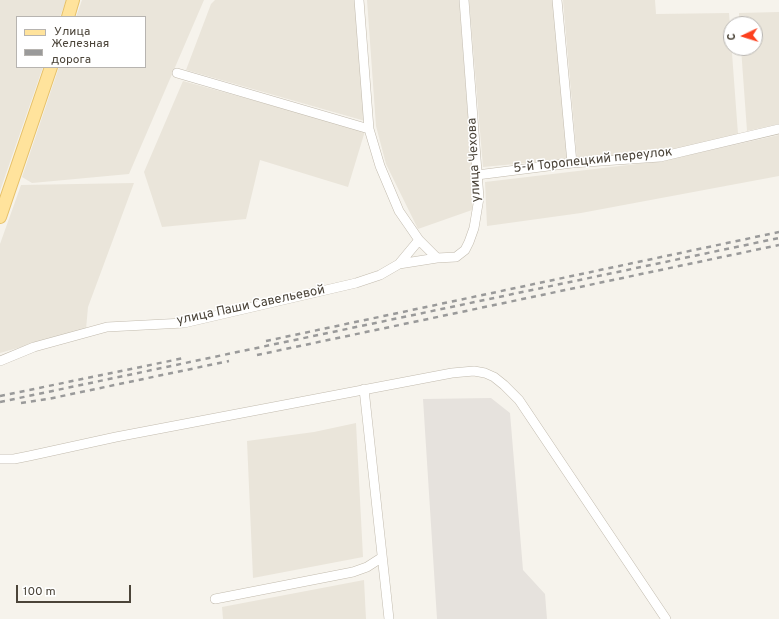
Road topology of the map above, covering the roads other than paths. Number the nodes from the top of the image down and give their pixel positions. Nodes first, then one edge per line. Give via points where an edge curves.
1 (73, 0) edge
2 (359, 0) edge
3 (464, 0) edge
4 (557, 0) edge
5 (68, 16) edge
6 (51, 68) edge
7 (177, 73) dead end
8 (369, 129) junction
9 (779, 129) edge
10 (572, 163) junction
11 (477, 175) junction
12 (0, 217) edge
13 (419, 240) junction
14 (437, 258) junction
15 (399, 264) junction
16 (0, 361) edge
17 (364, 389) junction
18 (0, 459) edge
19 (381, 558) junction
20 (215, 599) dead end
21 (389, 619) edge
22 (666, 619) edge

1 - 5 main road
2 - 8 street
3 - 11 street, улица Чехова
4 - 10 street
6 - 12 main road
7 - 8 street
8 - 13 street via 380,166 400,211
9 - 10 street, 5-й Торопецкий переулок via 660,156
10 - 11 street, 5-й Торопецкий переулок
11 - 14 street, улица Чехова via 479,198 469,242 465,250 456,257
13 - 14 street
13 - 15 street, улица Паши Савельевой
14 - 15 street, улица Чехова
15 - 16 street, улица Паши Савельевой via 380,275 356,283 184,323 107,327 34,347
17 - 18 street via 14,459
17 - 19 street
17 - 22 street via 464,371 494,377 519,400
19 - 20 street via 353,572
19 - 21 street

